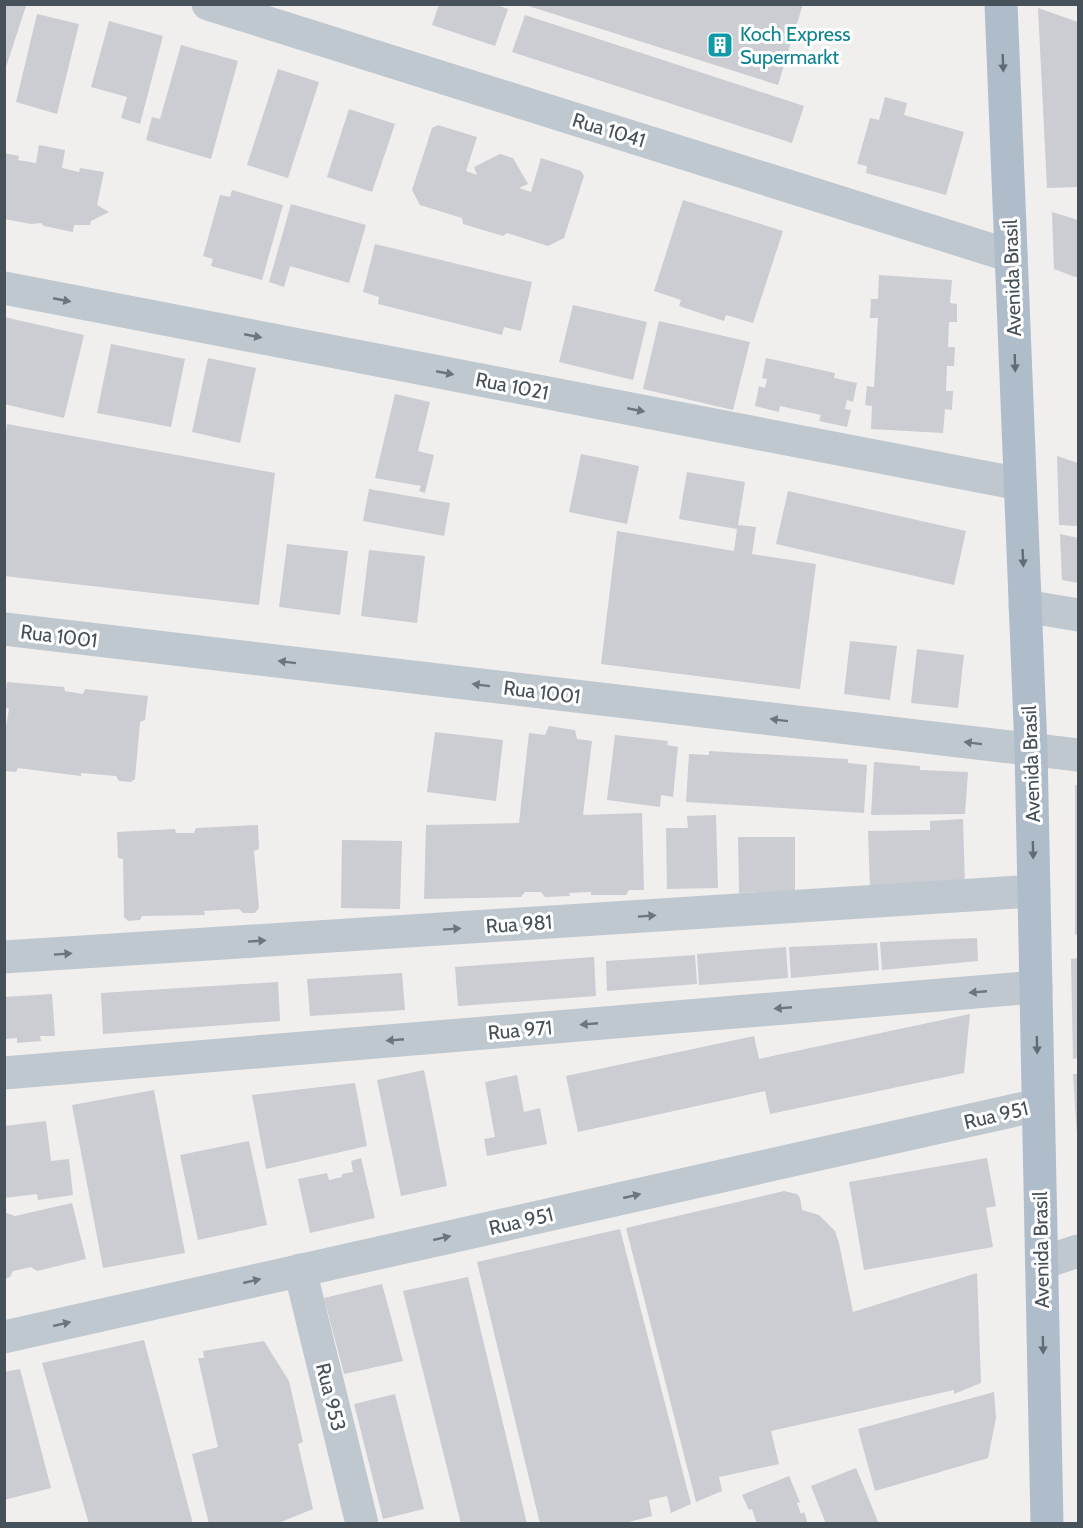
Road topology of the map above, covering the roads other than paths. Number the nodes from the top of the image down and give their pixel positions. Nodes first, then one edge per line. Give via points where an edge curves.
1 (208, 4) edge
2 (1001, 4) edge
3 (1011, 256) junction
4 (4, 288) edge
5 (1020, 484) junction
6 (1025, 606) junction
7 (1078, 615) edge
8 (4, 629) edge
9 (1031, 749) junction
10 (1078, 755) edge
11 (1034, 891) junction
12 (4, 957) edge
13 (1036, 987) junction
14 (4, 1073) edge
15 (1038, 1105) junction
16 (1078, 1251) edge
17 (1042, 1263) junction
18 (300, 1270) junction
19 (4, 1337) edge
20 (362, 1524) edge
21 (1047, 1524) edge

1 - 3 street, Rua 1041
2 -> 3 main road, Avenida Brasil
3 -> 5 main road, Avenida Brasil
4 -> 5 street, Rua 1021
5 -> 6 main road, Avenida Brasil
6 - 7 street
6 - 9 main road, Avenida Brasil
9 -> 8 street, Rua 1001
9 - 10 street, Rua 1001
9 -> 11 main road, Avenida Brasil
12 -> 11 street, Rua 981
11 - 13 main road, Avenida Brasil
13 -> 14 street, Rua 971
13 -> 15 main road, Avenida Brasil
15 - 17 main road, Avenida Brasil
18 -> 15 street, Rua 951
16 - 17 street
17 -> 21 main road, Avenida Brasil
19 -> 18 street, Rua 951
18 - 20 street, Rua 953

